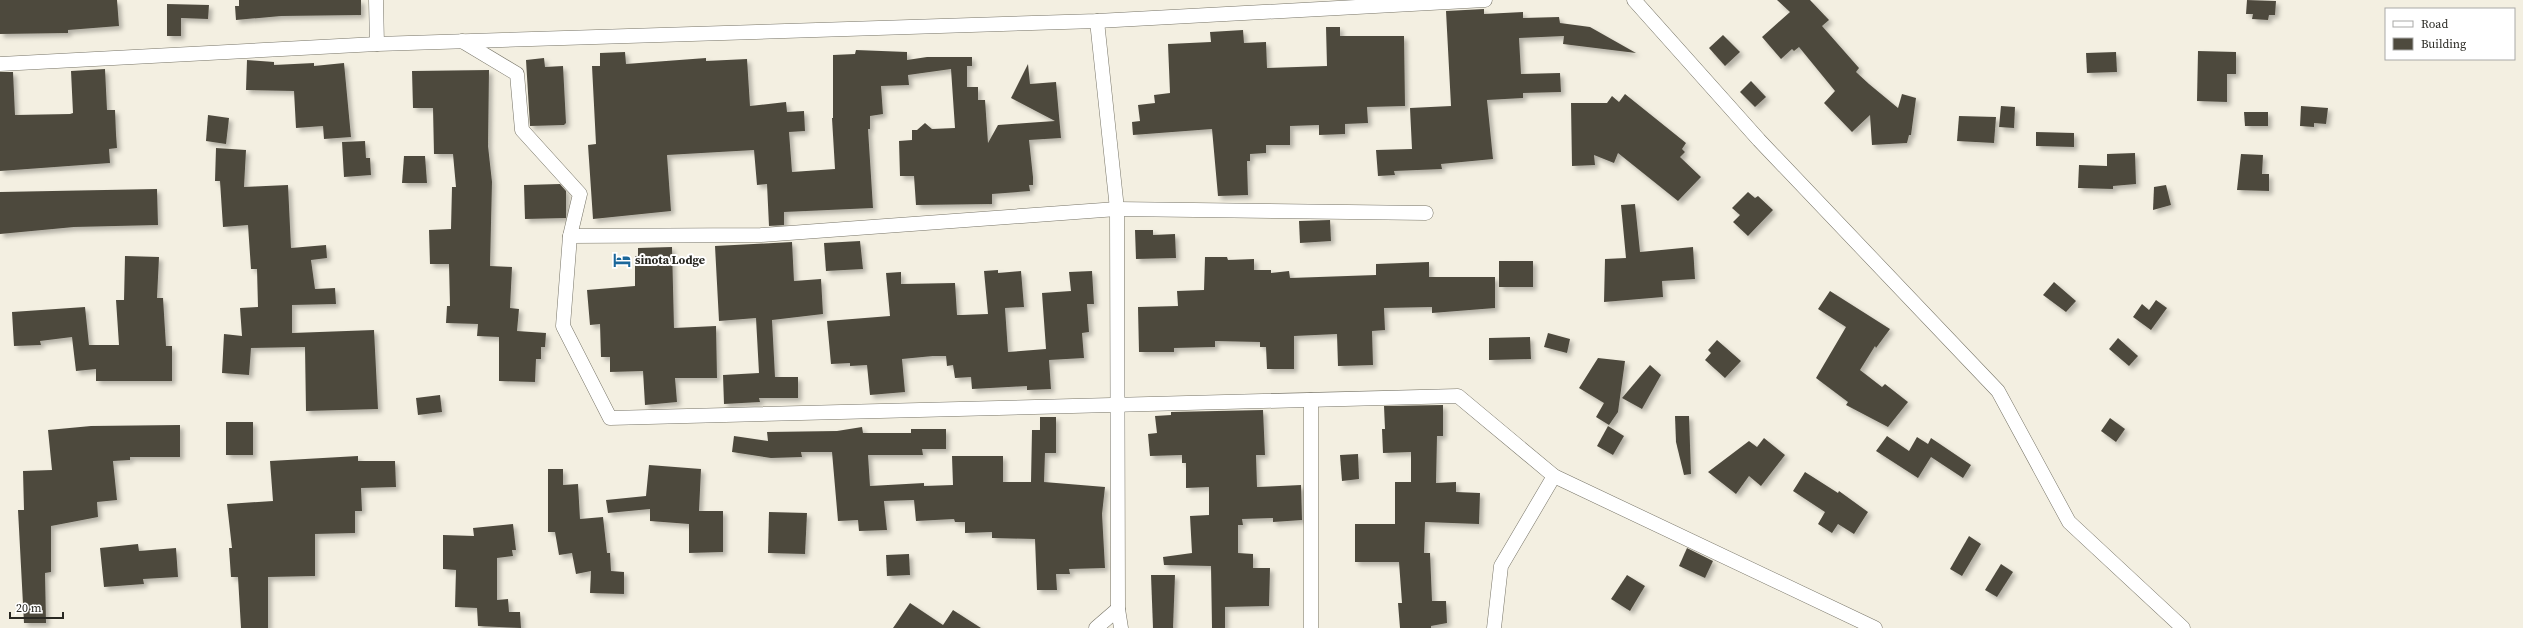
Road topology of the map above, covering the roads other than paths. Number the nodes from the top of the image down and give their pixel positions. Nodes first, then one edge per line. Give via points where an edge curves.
1 (376, 0) edge
2 (1477, 1) edge
3 (1637, 1) edge
4 (1097, 21) junction
5 (462, 42) junction
6 (377, 44) junction
7 (0, 64) edge
8 (1117, 209) junction
9 (1426, 213) dead end
10 (570, 236) junction
11 (1310, 400) junction
12 (1119, 405) junction
13 (1554, 476) junction
14 (1118, 609) junction
15 (1096, 628) edge
16 (1121, 628) edge
17 (1311, 628) edge
18 (1494, 628) edge
19 (1875, 628) edge
20 (2183, 628) edge

1 - 6 street
2 - 4 street
3 - 20 street via 1759,140 1998,391 2069,522
4 - 5 street
4 - 8 street
5 - 6 street
5 - 10 street via 517,74 522,130 580,194
6 - 7 street
8 - 9 street
8 - 10 street via 760,235
8 - 12 street
10 - 12 street via 563,326 610,418
11 - 12 street
11 - 13 street via 1458,396
11 - 17 street
12 - 14 street
13 - 18 street via 1501,566
13 - 19 street
14 - 15 street
14 - 16 street

